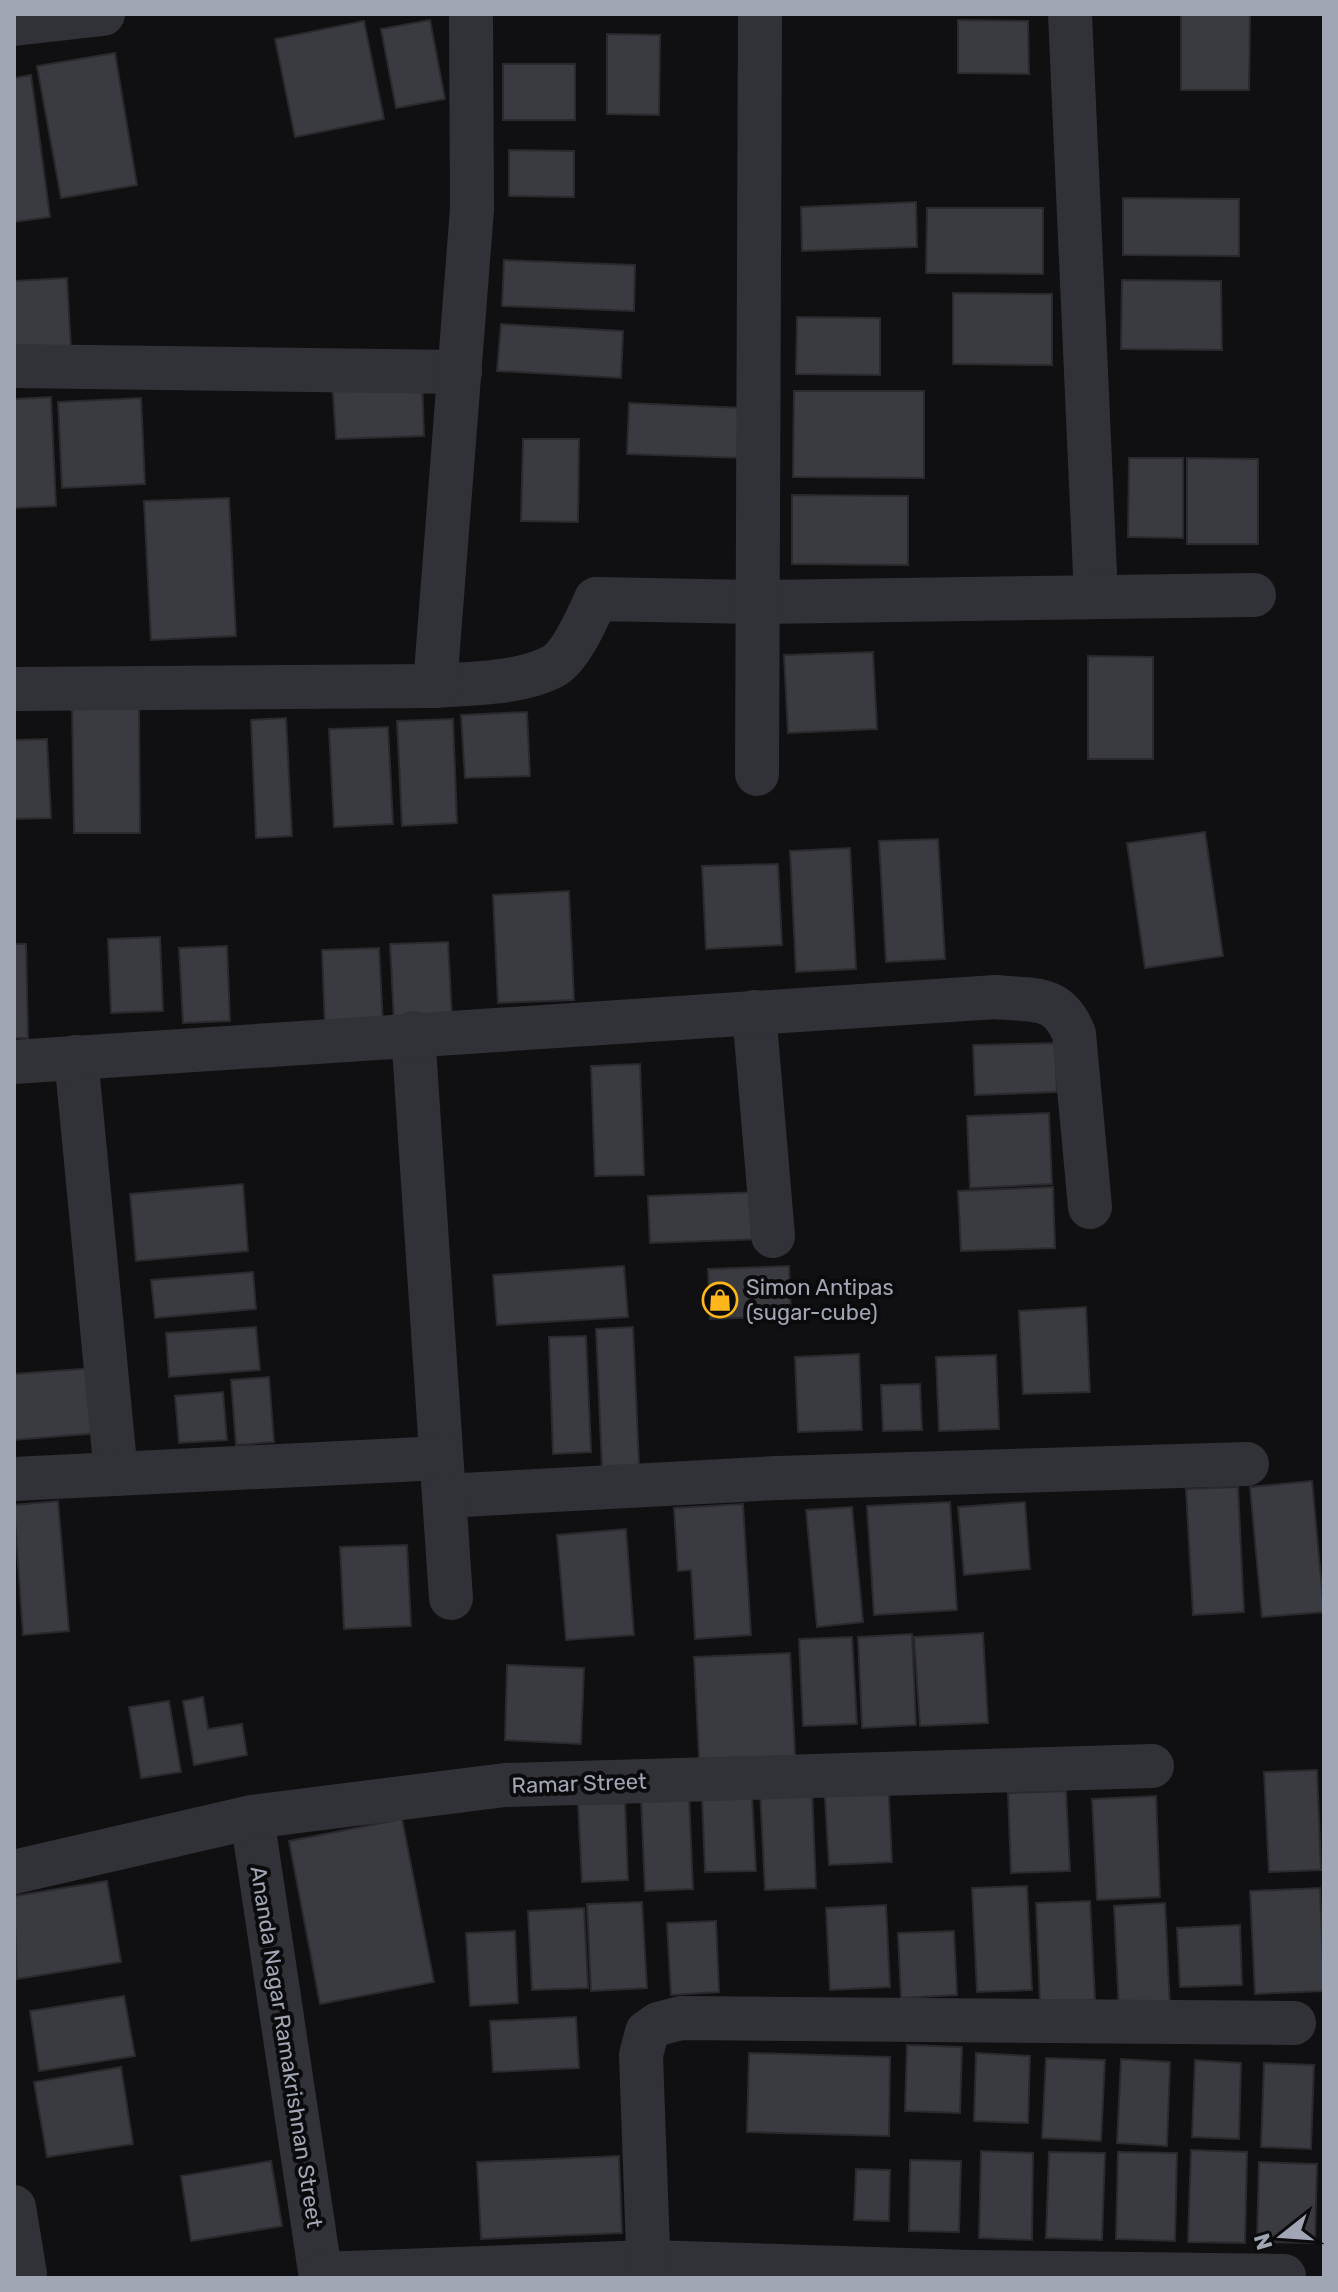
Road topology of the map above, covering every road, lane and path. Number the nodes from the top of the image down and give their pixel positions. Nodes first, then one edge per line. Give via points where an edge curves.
1 (103, 14) edge
2 (471, 14) edge
3 (760, 14) edge
4 (1070, 14) edge
5 (14, 24) edge
6 (14, 366) edge
7 (460, 372) junction
8 (1254, 595) dead end
9 (1096, 596) junction
10 (757, 602) junction
11 (435, 686) junction
12 (14, 689) edge
13 (757, 774) dead end
14 (754, 1012) junction
15 (413, 1033) junction
16 (76, 1057) junction
17 (14, 1062) edge
18 (1090, 1207) dead end
19 (773, 1236) dead end
20 (1247, 1464) dead end
21 (116, 1474) junction
22 (443, 1477) junction
23 (14, 1479) edge
24 (451, 1598) dead end
25 (1152, 1766) dead end
26 (252, 1817) junction
27 (14, 1872) edge
28 (1294, 2023) dead end
29 (14, 2207) edge
30 (649, 2270) edge
31 (25, 2274) dead end
32 (321, 2276) edge
33 (1284, 2276) dead end

1 - 5 street
2 - 7 street via 472,209
3 - 10 street
4 - 9 street
6 - 7 street
7 - 11 street
8 - 9 street
9 - 10 street
10 - 11 street via 596,599 580,633 554,666 493,682
10 - 13 street
11 - 12 street
14 - 15 street
14 - 18 street via 996,997 1052,1003 1066,1015 1074,1034
14 - 19 street
15 - 16 street
15 - 22 street
16 - 17 street
16 - 21 street
20 - 22 street via 777,1478
21 - 22 street
21 - 23 street
22 - 24 street
25 - 26 street, Ramar Street via 505,1785
26 - 27 street, Ramar Street
26 - 32 street, Ananda Nagar Ramakrishnan Street
28 - 30 street via 681,2018 658,2024 647,2032 641,2055
29 - 31 street
30 - 32 street
30 - 33 street

